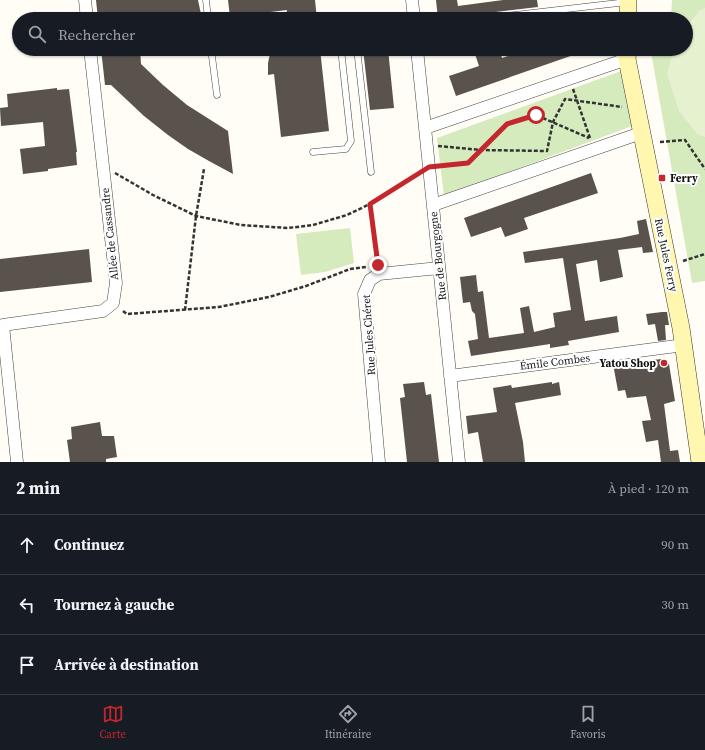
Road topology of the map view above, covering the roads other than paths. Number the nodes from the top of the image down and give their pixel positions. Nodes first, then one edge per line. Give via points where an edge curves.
1 (85, 0) edge
2 (206, 0) edge
3 (412, 0) edge
4 (628, 1) edge
5 (86, 12) edge
6 (207, 12) edge
7 (411, 12) edge
8 (537, 12) edge
9 (628, 12) edge
10 (91, 56) edge
11 (213, 56) edge
12 (342, 56) edge
13 (358, 56) edge
14 (418, 56) edge
15 (623, 56) edge
16 (628, 56) edge
17 (217, 95) dead end
18 (425, 128) junction
19 (641, 133) junction
20 (313, 152) dead end
21 (371, 172) dead end
22 (433, 205) junction
23 (439, 268) junction
24 (2, 325) edge
25 (684, 345) junction
26 (450, 376) junction
27 (700, 435) edge
28 (17, 462) edge
29 (379, 462) edge
30 (460, 462) edge
31 (700, 462) edge

1 - 5 street
2 - 6 lane
3 - 7 street
4 - 8 lane
4 - 9 street
10 - 24 street, Allée de Cassandre via 116,283 113,303 103,311
11 - 17 lane
12 - 20 lane via 351,141 346,149
13 - 21 lane
14 - 18 street, Rue de Bourgogne
15 - 18 street via 569,79
16 - 19 street, Rue Jules Ferry
18 - 22 street, Rue de Bourgogne
19 - 22 street via 592,144
19 - 25 street, Rue Jules Ferry
22 - 23 street, Rue de Bourgogne
23 - 26 street, Rue de Bourgogne
23 - 29 street, Rue Jules Chéret via 379,274 370,280 364,294
24 - 28 street
25 - 26 street, Émile Combes
25 - 27 street, Rue Jules Ferry
26 - 30 street, Rue de Bourgogne
27 - 31 street, Rue Jules Ferry

